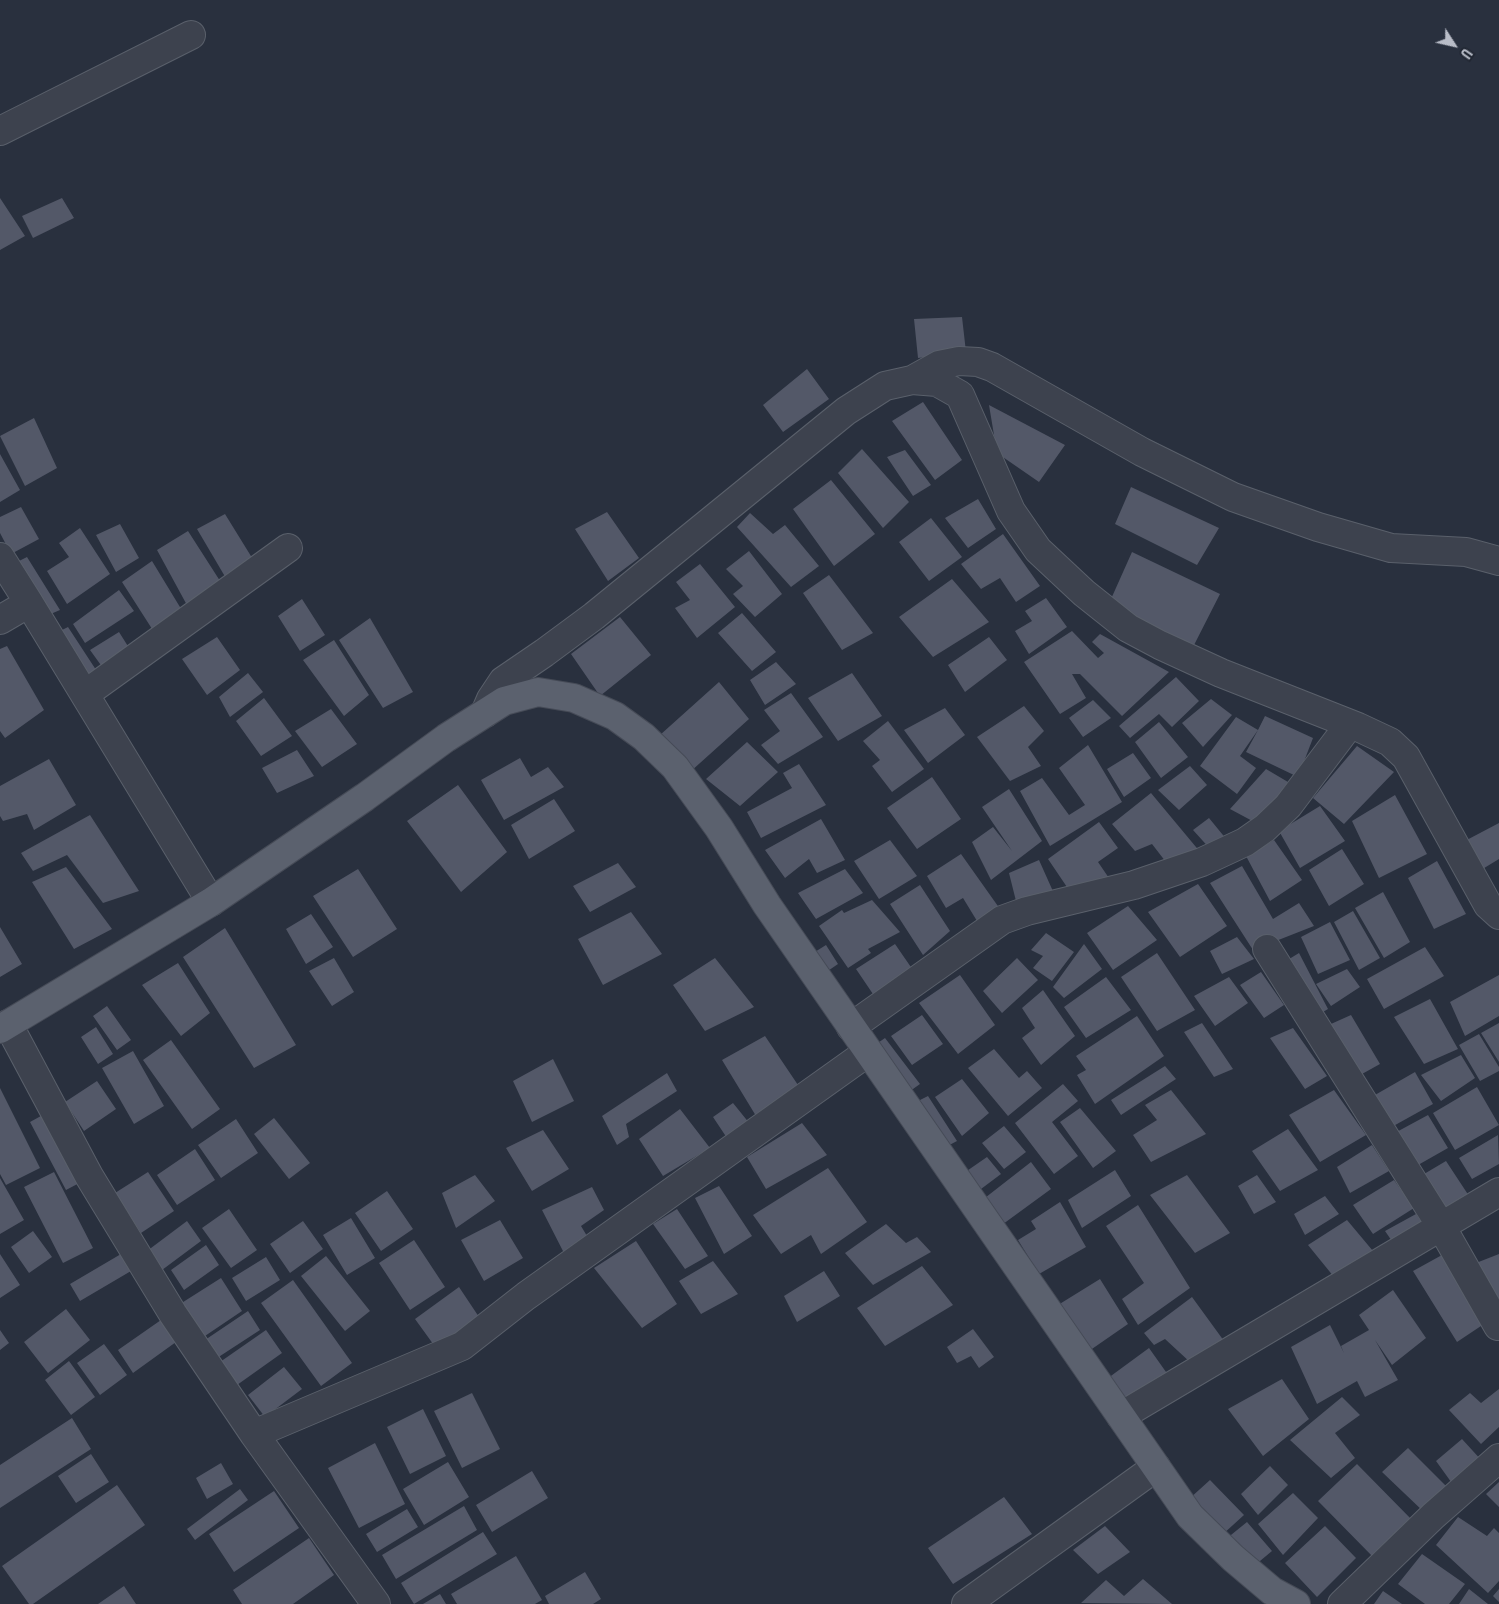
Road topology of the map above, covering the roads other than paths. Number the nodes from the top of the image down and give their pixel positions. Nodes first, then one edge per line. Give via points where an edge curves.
1 (192, 35) dead end
2 (0, 131) edge
3 (912, 380) junction
4 (288, 548) dead end
5 (0, 556) edge
6 (1499, 561) edge
7 (29, 603) junction
8 (0, 620) edge
9 (85, 694) junction
10 (485, 712) junction
11 (1350, 724) junction
12 (211, 902) junction
13 (1499, 915) edge
14 (1267, 949) dead end
15 (4, 1027) edge
16 (851, 1027) junction
17 (868, 1052) junction
18 (1499, 1192) edge
19 (1441, 1226) junction
20 (1498, 1326) dead end
21 (1121, 1416) junction
22 (254, 1434) junction
23 (1499, 1458) edge
24 (1156, 1467) junction
25 (376, 1604) edge
26 (966, 1604) edge
27 (1296, 1604) edge
28 (1342, 1604) edge

1 - 2 street
3 - 6 street via 940,365 978,362 1142,452 1233,497 1391,548 1466,552
3 - 10 street via 885,386 846,411 594,616 503,681
3 - 11 street via 937,382 960,395 1012,511 1038,550 1120,622 1220,673
4 - 9 street
5 - 7 street
7 - 8 street
7 - 9 street
9 - 12 street
10 - 12 main road
10 - 16 main road via 504,701 538,692 574,698 615,716 644,737 675,768 720,828 767,906
11 - 13 street via 1390,742 1406,757 1488,905
11 - 16 street via 1288,806 1245,842 1202,862 1134,884 1002,920
12 - 15 main road
14 - 19 street
15 - 22 street via 173,1314
16 - 17 main road
17 - 21 main road
17 - 22 street via 526,1296 462,1346
18 - 19 street
19 - 20 street
19 - 21 street
21 - 24 main road
22 - 25 street
23 - 28 street
24 - 26 street
24 - 27 main road via 1190,1516 1233,1558 1272,1590

